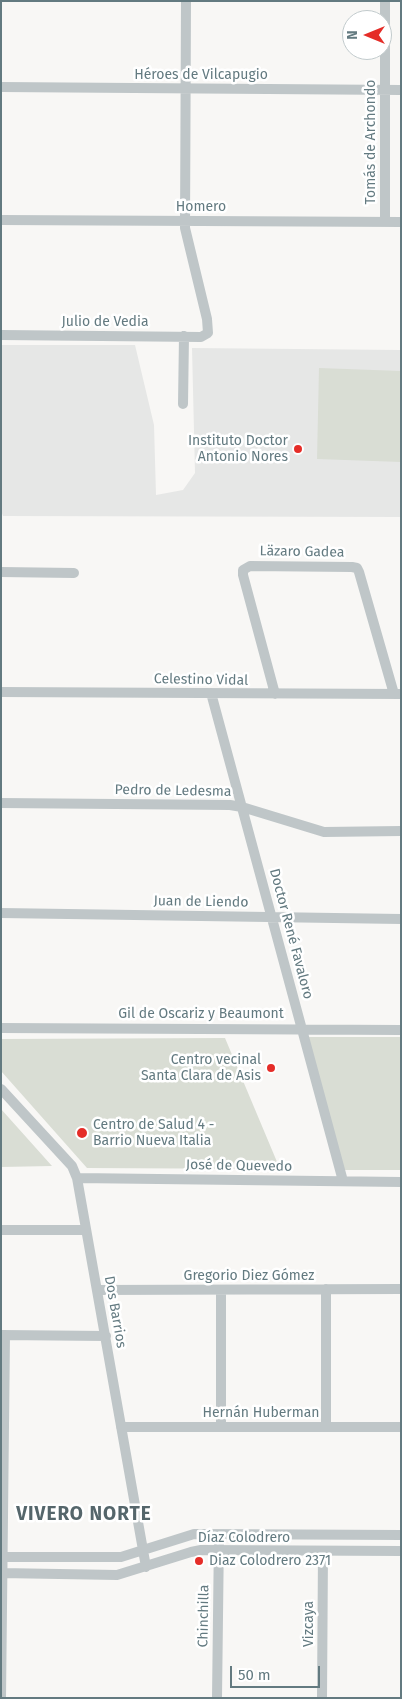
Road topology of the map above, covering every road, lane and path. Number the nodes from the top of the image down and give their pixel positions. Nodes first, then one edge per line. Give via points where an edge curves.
1 (186, 1) edge
2 (385, 1) edge
3 (1, 87) edge
4 (185, 88) junction
5 (385, 90) junction
6 (401, 90) edge
7 (1, 220) edge
8 (185, 221) junction
9 (385, 222) junction
10 (401, 222) edge
11 (1, 335) edge
12 (184, 336) junction
13 (183, 404) dead end
14 (1, 572) edge
15 (74, 573) dead end
16 (1, 692) edge
17 (211, 693) junction
18 (275, 694) junction
19 (397, 694) edge
20 (1, 803) edge
21 (242, 807) junction
22 (401, 832) edge
23 (1, 913) edge
24 (272, 917) junction
25 (401, 919) edge
26 (1, 1028) edge
27 (302, 1028) junction
28 (401, 1030) edge
29 (1, 1089) edge
30 (77, 1178) junction
31 (343, 1181) junction
32 (401, 1182) edge
33 (1, 1230) edge
34 (86, 1230) junction
35 (326, 1289) junction
36 (401, 1289) edge
37 (97, 1290) junction
38 (221, 1290) junction
39 (3, 1335) edge
40 (106, 1336) junction
41 (121, 1427) junction
42 (221, 1427) junction
43 (326, 1427) junction
44 (401, 1427) edge
45 (219, 1535) junction
46 (401, 1535) edge
47 (144, 1550) junction
48 (219, 1551) junction
49 (323, 1551) junction
50 (401, 1552) edge
51 (2, 1557) edge
52 (146, 1567) junction
53 (2, 1573) edge
54 (1, 1698) edge
55 (217, 1698) edge
56 (322, 1698) edge

1 - 4 street
2 - 5 street, Tomás de Archondo
3 - 4 street, Héroes de Vilcapugio
4 - 5 street, Héroes de Vilcapugio
4 - 8 street
5 - 6 street, Héroes de Vilcapugio
5 - 9 street, Tomás de Archondo
7 - 8 street, Homero
8 - 9 street, Homero
8 - 12 street, Julio de Vedia via 208,333 202,337
9 - 10 street, Homero
11 - 12 street, Julio de Vedia
12 - 13 street
14 - 15 street
16 - 17 street, Celestino Vidal
17 - 18 street, Celestino Vidal
17 - 21 street, Doctor René Favaloro
18 - 19 street, Celestino Vidal
18 - 19 street, Läzaro Gadea via 243,570 250,566 356,568
20 - 21 street, Pedro de Ledesma
21 - 22 street, Pedro de Ledesma via 324,832
21 - 24 street, Doctor René Favaloro
23 - 24 street, Juan de Liendo
24 - 25 street, Juan de Liendo
24 - 27 street, Doctor René Favaloro
26 - 27 street, Gil de Oscariz y Beaumont
27 - 28 street, Gil de Oscariz y Beaumont
27 - 31 street, Doctor René Favaloro
29 - 30 street, Dos Barrios via 72,1166
30 - 31 street, José de Quevedo
30 - 34 street, Dos Barrios
31 - 32 street, José de Quevedo
33 - 34 street
34 - 37 street, Dos Barrios
35 - 36 street, Gregorio Diez Gómez
35 - 38 street, Gregorio Diez Gómez
35 - 43 street
37 - 38 street, Gregorio Diez Gómez
37 - 40 street, Dos Barrios
38 - 42 street
39 - 40 street
39 - 51 street
40 - 41 street, Dos Barrios
41 - 42 street, Hernán Huberman
41 - 47 street, Dos Barrios
42 - 43 street, Hernán Huberman
43 - 44 street, Hernán Huberman
45 - 46 street, Díaz Colodrero
45 - 47 street, Díaz Colodrero via 194,1534
45 - 48 street, Chinchilla
47 - 51 street, Díaz Colodrero via 109,1558
47 - 52 street, Dos Barrios
48 - 49 street, Díaz Colodrero
48 - 52 street, Díaz Colodrero via 191,1552
48 - 55 street, Chinchilla
49 - 50 street, Díaz Colodrero
49 - 56 street, Vizcaya
51 - 53 street
52 - 53 street, Díaz Colodrero via 117,1575
53 - 54 street

